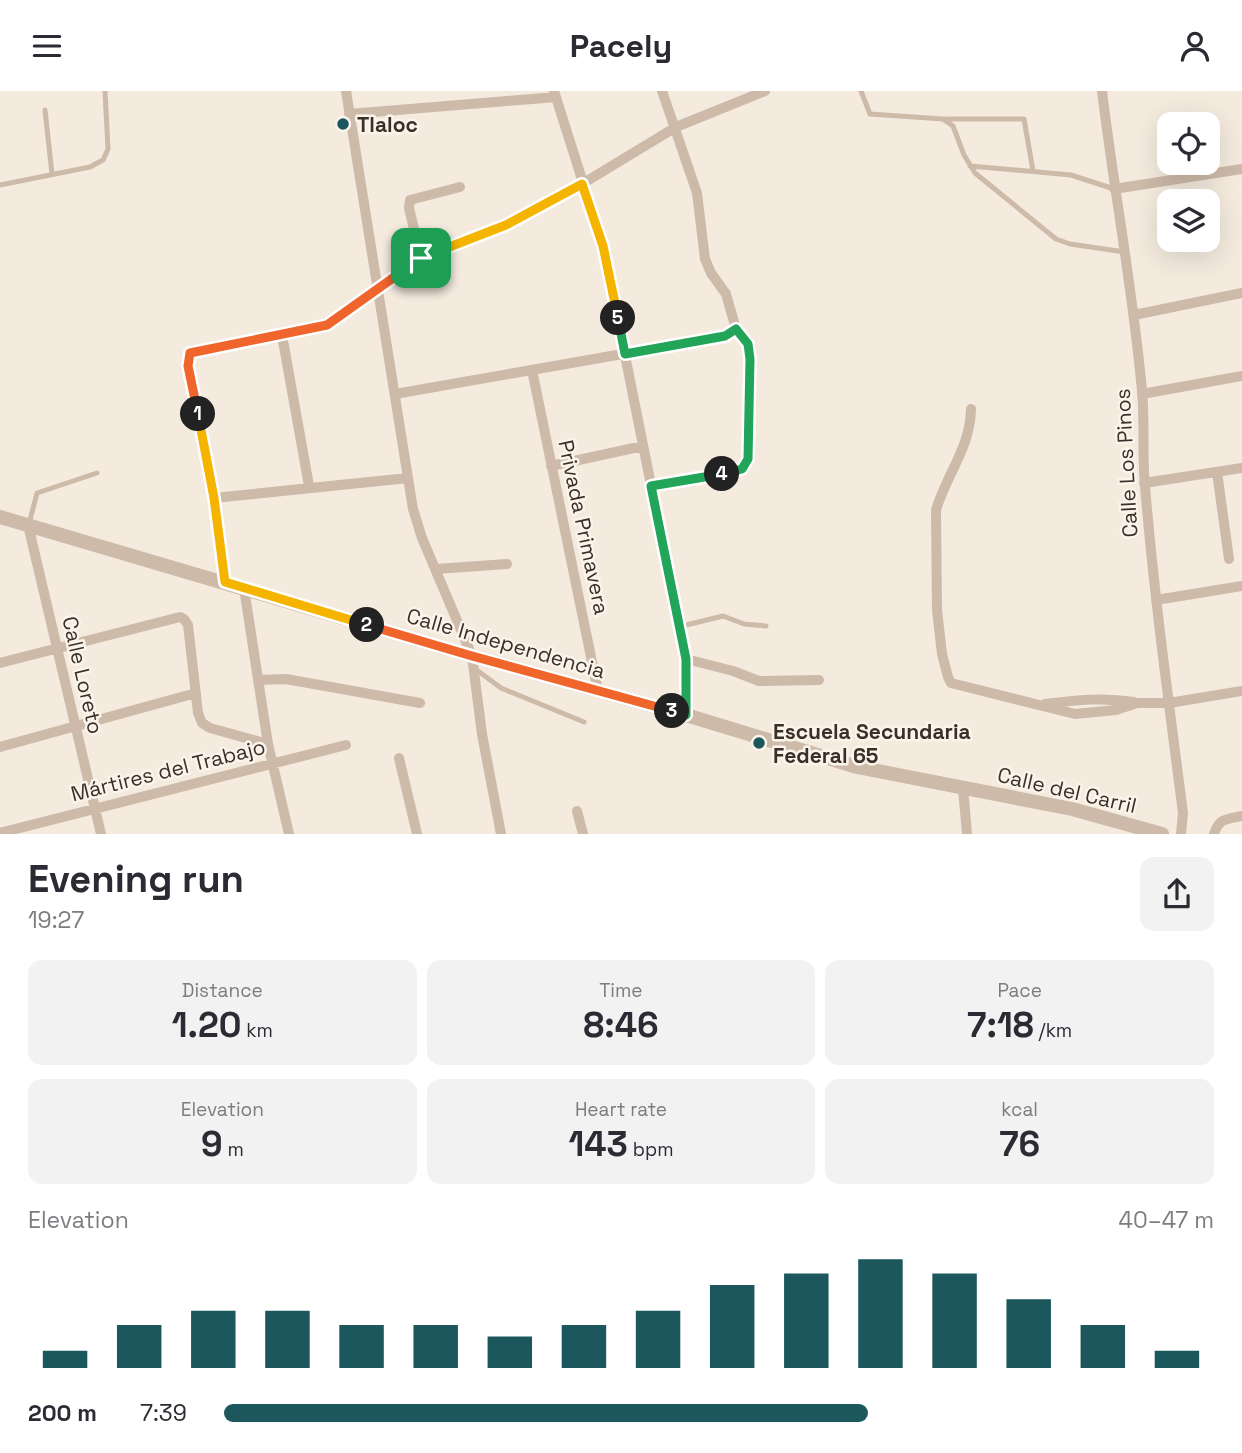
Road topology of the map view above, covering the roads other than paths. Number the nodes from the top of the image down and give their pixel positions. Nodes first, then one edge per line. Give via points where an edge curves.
1 (105, 91) edge
2 (346, 91) edge
3 (663, 91) edge
4 (765, 91) edge
5 (861, 91) edge
6 (1102, 91) edge
7 (555, 94) edge
8 (45, 110) dead end
9 (349, 114) junction
10 (943, 119) junction
11 (676, 127) junction
12 (970, 166) junction
13 (1242, 169) edge
14 (1033, 171) junction
15 (52, 174) junction
16 (582, 184) junction
17 (0, 185) edge
18 (460, 187) dead end
19 (1114, 189) junction
20 (1125, 253) junction
21 (421, 258) junction
22 (377, 287) junction
23 (1242, 293) edge
24 (1134, 314) junction
25 (736, 329) junction
26 (282, 335) junction
27 (625, 354) junction
28 (532, 370) junction
29 (1242, 376) edge
30 (395, 394) junction
31 (1143, 394) junction
32 (971, 409) dead end
33 (643, 446) junction
34 (551, 466) junction
35 (1242, 468) edge
36 (1217, 472) junction
37 (97, 473) dead end
38 (408, 478) junction
39 (1144, 483) junction
40 (309, 486) junction
41 (651, 486) junction
42 (214, 498) junction
43 (0, 517) edge
44 (28, 525) junction
45 (1229, 559) dead end
46 (507, 564) dead end
47 (436, 569) junction
48 (225, 582) junction
49 (1242, 586) edge
50 (244, 588) junction
51 (1156, 600) junction
52 (766, 626) dead end
53 (678, 627) junction
54 (57, 648) junction
55 (686, 659) junction
56 (473, 662) junction
57 (0, 663) edge
58 (258, 680) junction
59 (819, 680) dead end
60 (598, 691) junction
61 (1242, 691) edge
62 (197, 693) junction
63 (420, 703) dead end
64 (1169, 703) junction
65 (686, 715) junction
66 (584, 722) dead end
67 (76, 727) junction
68 (268, 744) junction
69 (346, 745) dead end
70 (0, 747) edge
71 (399, 758) dead end
72 (272, 764) junction
73 (963, 787) junction
74 (95, 809) junction
75 (577, 811) dead end
76 (1242, 816) edge
77 (1135, 830) edge
78 (0, 833) edge
79 (101, 834) edge
80 (289, 834) edge
81 (417, 834) edge
82 (502, 834) edge
83 (583, 834) edge
84 (967, 834) edge
85 (1162, 834) edge
86 (1181, 834) edge
87 (1214, 834) edge

1 - 15 lane via 107,155 90,167
2 - 9 street
3 - 11 street
4 - 11 street
5 - 10 lane via 870,114
6 - 19 street, Calle Los Pinos
7 - 9 street
7 - 16 street
8 - 15 lane
9 - 22 street
10 - 12 lane via 953,126
10 - 14 lane via 1024,120
11 - 16 street
11 - 25 street via 697,193 705,259 726,294
12 - 14 lane
12 - 20 lane via 1056,239
13 - 19 street
14 - 19 lane via 1071,175
15 - 17 lane
16 - 21 street via 506,225
16 - 27 street via 603,246
18 - 21 street via 410,200
19 - 20 street, Calle Los Pinos
20 - 24 street, Calle Los Pinos
21 - 22 street
22 - 26 street via 327,325
22 - 30 street
23 - 24 street
24 - 31 street, Calle Los Pinos
25 - 27 street via 725,336
25 - 41 street via 748,344 750,359 748,459 742,469
26 - 40 street
26 - 42 street via 190,353 188,366
27 - 28 street
27 - 33 street
28 - 30 street
28 - 34 street, Privada Primavera
29 - 31 street
30 - 38 street
31 - 39 street, Calle Los Pinos
32 - 64 street via 971,429 936,510 937,610 951,683 1075,714 1137,703
33 - 34 street
33 - 41 street
34 - 60 street, Privada Primavera
35 - 36 street
36 - 39 street
36 - 45 street
37 - 44 lane via 37,493
38 - 40 street
38 - 47 street via 413,509
39 - 51 street, Calle Los Pinos
40 - 42 street
41 - 53 street
42 - 48 street
43 - 44 street, Calle Independencia
44 - 48 street, Calle Independencia
44 - 54 street, Calle Loreto
46 - 47 street
47 - 56 street
48 - 50 street, Calle Independencia
49 - 51 street
50 - 56 street, Calle Independencia
50 - 58 street
51 - 64 street, Calle Los Pinos
52 - 53 lane via 723,616
53 - 55 street
54 - 57 street
54 - 62 street via 174,617 184,619
54 - 67 street, Calle Loreto
55 - 59 street via 759,681
55 - 65 street
56 - 60 street, Calle Independencia
56 - 66 lane via 501,688
56 - 82 street
58 - 63 street via 286,679
58 - 68 street
60 - 65 street, Calle Independencia
61 - 64 street
62 - 67 street
62 - 68 street via 202,723
64 - 86 street, Calle Los Pinos via 1183,813
65 - 73 street, Calle Independencia via 857,767
67 - 70 street
67 - 74 street, Calle Loreto
68 - 72 street
69 - 72 street, Mártires del Trabajo
71 - 81 street
72 - 74 street, Mártires del Trabajo
72 - 80 street
73 - 77 street, Calle del Carril via 1072,809
73 - 84 street
74 - 78 street, Mártires del Trabajo
74 - 79 street, Calle Loreto
75 - 83 street
76 - 87 street via 1217,824
77 - 85 street, Calle del Carril

